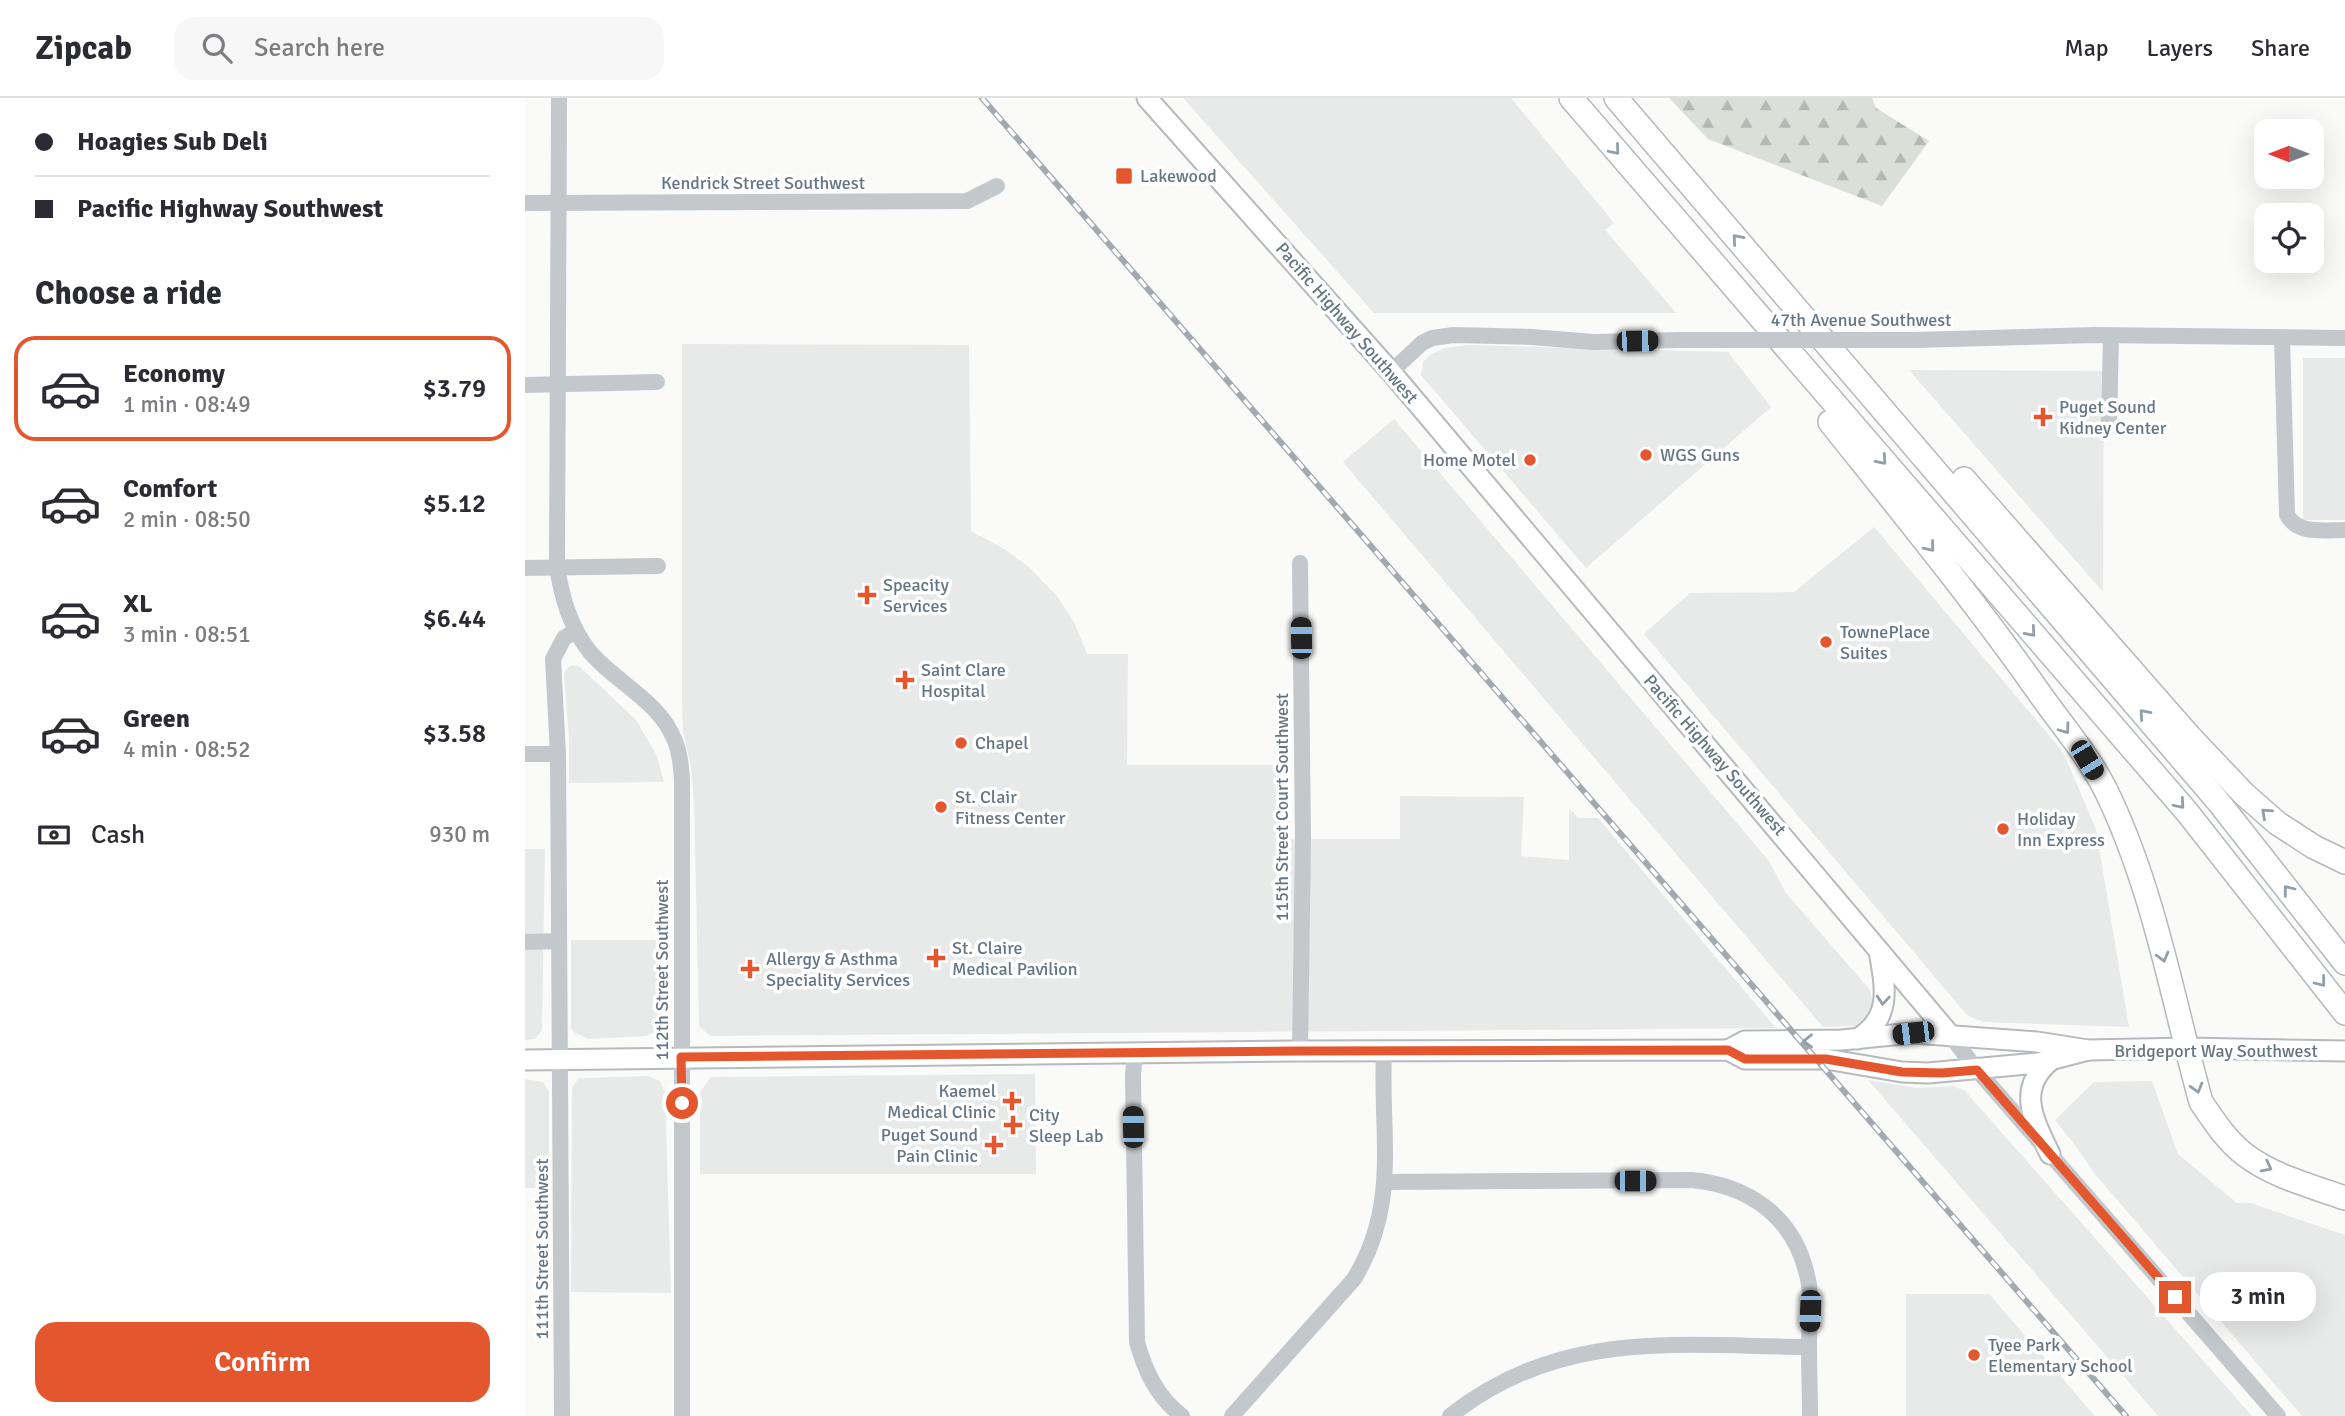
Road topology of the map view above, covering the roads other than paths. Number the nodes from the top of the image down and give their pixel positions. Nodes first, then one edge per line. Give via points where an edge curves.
1 (559, 98) edge
2 (1147, 98) edge
3 (1571, 98) edge
4 (1616, 98) edge
5 (997, 186) dead end
6 (525, 203) edge
7 (558, 203) junction
8 (1782, 291) junction
9 (1741, 297) junction
10 (2111, 336) junction
11 (2282, 338) junction
12 (2345, 338) edge
13 (1391, 372) junction
14 (657, 382) dead end
15 (525, 385) edge
16 (558, 385) junction
17 (2109, 426) dead end
18 (2345, 530) edge
19 (1300, 563) dead end
20 (658, 566) dead end
21 (557, 567) junction
22 (525, 568) edge
23 (576, 631) junction
24 (525, 754) edge
25 (558, 754) junction
26 (2345, 862) edge
27 (559, 941) junction
28 (525, 942) edge
29 (1878, 950) junction
30 (2345, 963) edge
31 (2345, 1013) edge
32 (1949, 1035) junction
33 (1856, 1039) junction
34 (2187, 1048) junction
35 (1728, 1050) junction
36 (1300, 1051) junction
37 (2345, 1051) edge
38 (1384, 1052) junction
39 (1135, 1053) junction
40 (2054, 1053) junction
41 (681, 1057) junction
42 (559, 1059) junction
43 (525, 1060) edge
44 (1977, 1070) junction
45 (2050, 1154) junction
46 (1384, 1182) junction
47 (2345, 1198) edge
48 (1809, 1347) junction
49 (562, 1416) edge
50 (683, 1416) edge
51 (1182, 1416) edge
52 (1232, 1416) edge
53 (1450, 1416) edge
54 (1810, 1416) edge
55 (2278, 1416) edge

1 - 7 street
2 - 13 main road, Pacific Highway Southwest
3 -> 9 highway
8 -> 4 highway
5 - 7 street, Kendrick Street Southwest via 967,201
6 - 7 street, Kendrick Street Southwest
7 - 16 street
26 -> 8 highway via 2277,823 2244,794 1900,406
30 -> 8 highway via 2217,800
9 -> 31 highway via 2187,812
9 -> 34 highway via 1784,366 1940,559 2109,796 2145,891
10 - 11 street, 47th Avenue Southwest
10 - 13 street, 47th Avenue Southwest, bridge via 1593,342 1454,335 1422,343
10 - 17 street
11 - 12 street, 47th Avenue Southwest
11 - 18 street via 2285,505 2291,522 2312,530
13 - 29 main road, Pacific Highway Southwest
14 - 16 street
15 - 16 street
16 - 21 street
19 - 36 street, 115th Street Court Southwest
20 - 21 street
21 - 22 street
21 - 23 street, 112th Street Southwest
23 - 25 street, 111th Street Southwest via 564,638 553,659
23 - 41 street, 112th Street Southwest via 596,659 663,720 676,743 682,779
24 - 25 street
25 - 27 street, 111th Street Southwest
27 - 28 street
27 - 42 street, 111th Street Southwest
29 - 32 main road, Pacific Highway Southwest
29 -> 33 main road via 1882,1011 1874,1027
32 - 33 main road, Bridgeport Way Southwest via 1913,1033
32 - 40 main road, Bridgeport Way Southwest
32 - 44 street, Pacific Highway Southwest
33 -> 35 main road, Bridgeport Way Southwest via 1745,1041
34 - 37 main road, Bridgeport Way Southwest
34 - 40 main road, Bridgeport Way Southwest
34 -> 47 highway via 2201,1102 2244,1154 2288,1178
35 - 38 main road, Bridgeport Way Southwest
35 - 44 main road, Bridgeport Way Southwest via 1745,1059 1826,1059 1902,1072
36 - 38 main road, Bridgeport Way Southwest
36 - 39 main road, Bridgeport Way Southwest
38 - 46 street
39 - 41 main road, Bridgeport Way Southwest
39 - 51 street via 1137,1342 1150,1380
40 - 44 main road, Bridgeport Way Southwest
40 - 45 main road via 2036,1074 2031,1090 2036,1124
41 - 42 main road, Bridgeport Way Southwest
41 - 50 street, 112th Street Southwest
42 - 43 main road, Bridgeport Way Southwest
42 - 49 street, 111th Street Southwest
44 - 45 street, Pacific Highway Southwest
45 - 55 street, Pacific Highway Southwest
46 - 48 street via 1691,1180 1744,1192 1774,1216 1798,1248 1809,1287
46 - 52 street via 1377,1232 1354,1279
48 - 53 street via 1638,1346 1593,1351 1534,1366
48 - 54 street

